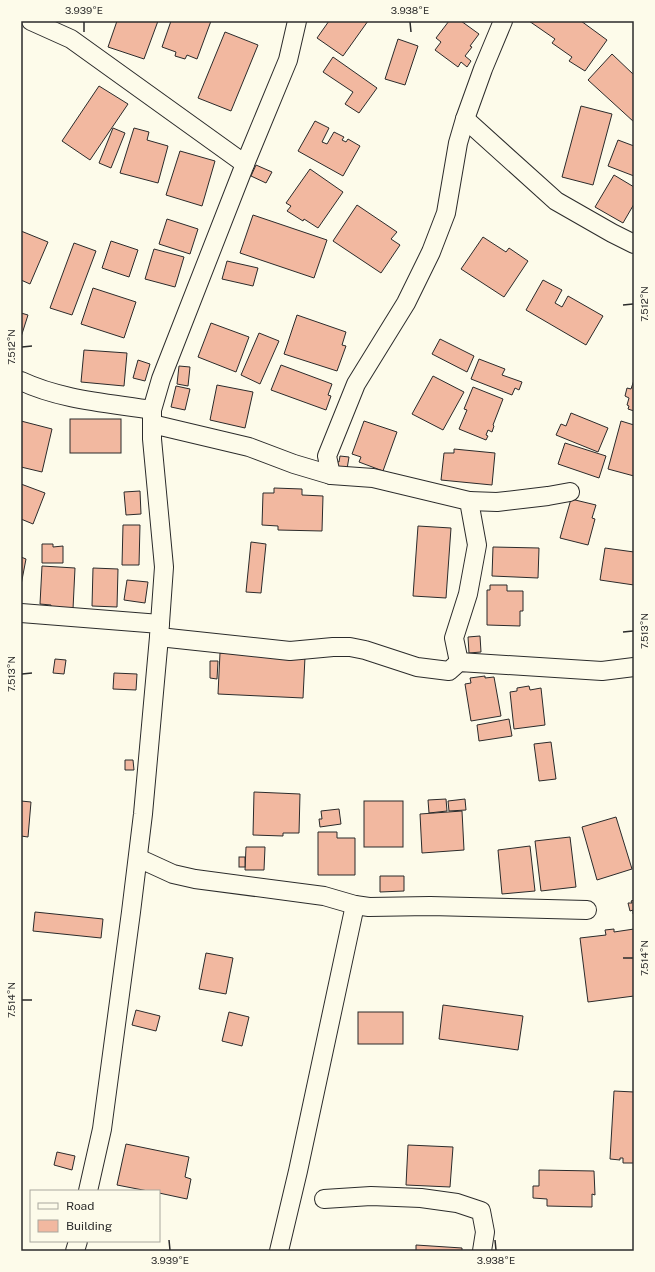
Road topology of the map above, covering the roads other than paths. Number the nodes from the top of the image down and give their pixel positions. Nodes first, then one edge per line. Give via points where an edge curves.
1 (31, 21) edge
2 (298, 21) edge
3 (504, 21) edge
4 (465, 119) junction
5 (245, 164) junction
6 (634, 244) edge
7 (21, 381) edge
8 (152, 417) junction
9 (331, 475) junction
10 (570, 492) dead end
11 (468, 502) junction
12 (21, 613) edge
13 (160, 631) junction
14 (459, 662) junction
15 (634, 667) edge
16 (138, 858) junction
17 (354, 904) junction
18 (588, 910) dead end
19 (88, 1190) edge
20 (324, 1200) dead end
21 (279, 1251) edge
22 (482, 1251) edge

1 - 5 street via 71,39
2 - 5 street via 288,60
3 - 4 street
4 - 6 street via 556,201
4 - 9 street via 458,143 446,213 406,303 356,384 327,456
5 - 8 street via 161,379
7 - 8 street via 60,395
8 - 9 street
8 - 13 street via 164,567
9 - 11 street via 373,478
10 - 11 street via 497,502
11 - 14 street via 477,545 468,594 454,638
12 - 13 street
13 - 14 street via 290,651 350,647 416,667 449,672
13 - 16 street
14 - 15 street via 602,671
16 - 17 street via 173,874 195,879 324,896
16 - 19 street via 102,1129
17 - 18 street via 369,907
17 - 21 street
20 - 22 street via 371,1196 421,1198 457,1203 481,1211 485,1232

